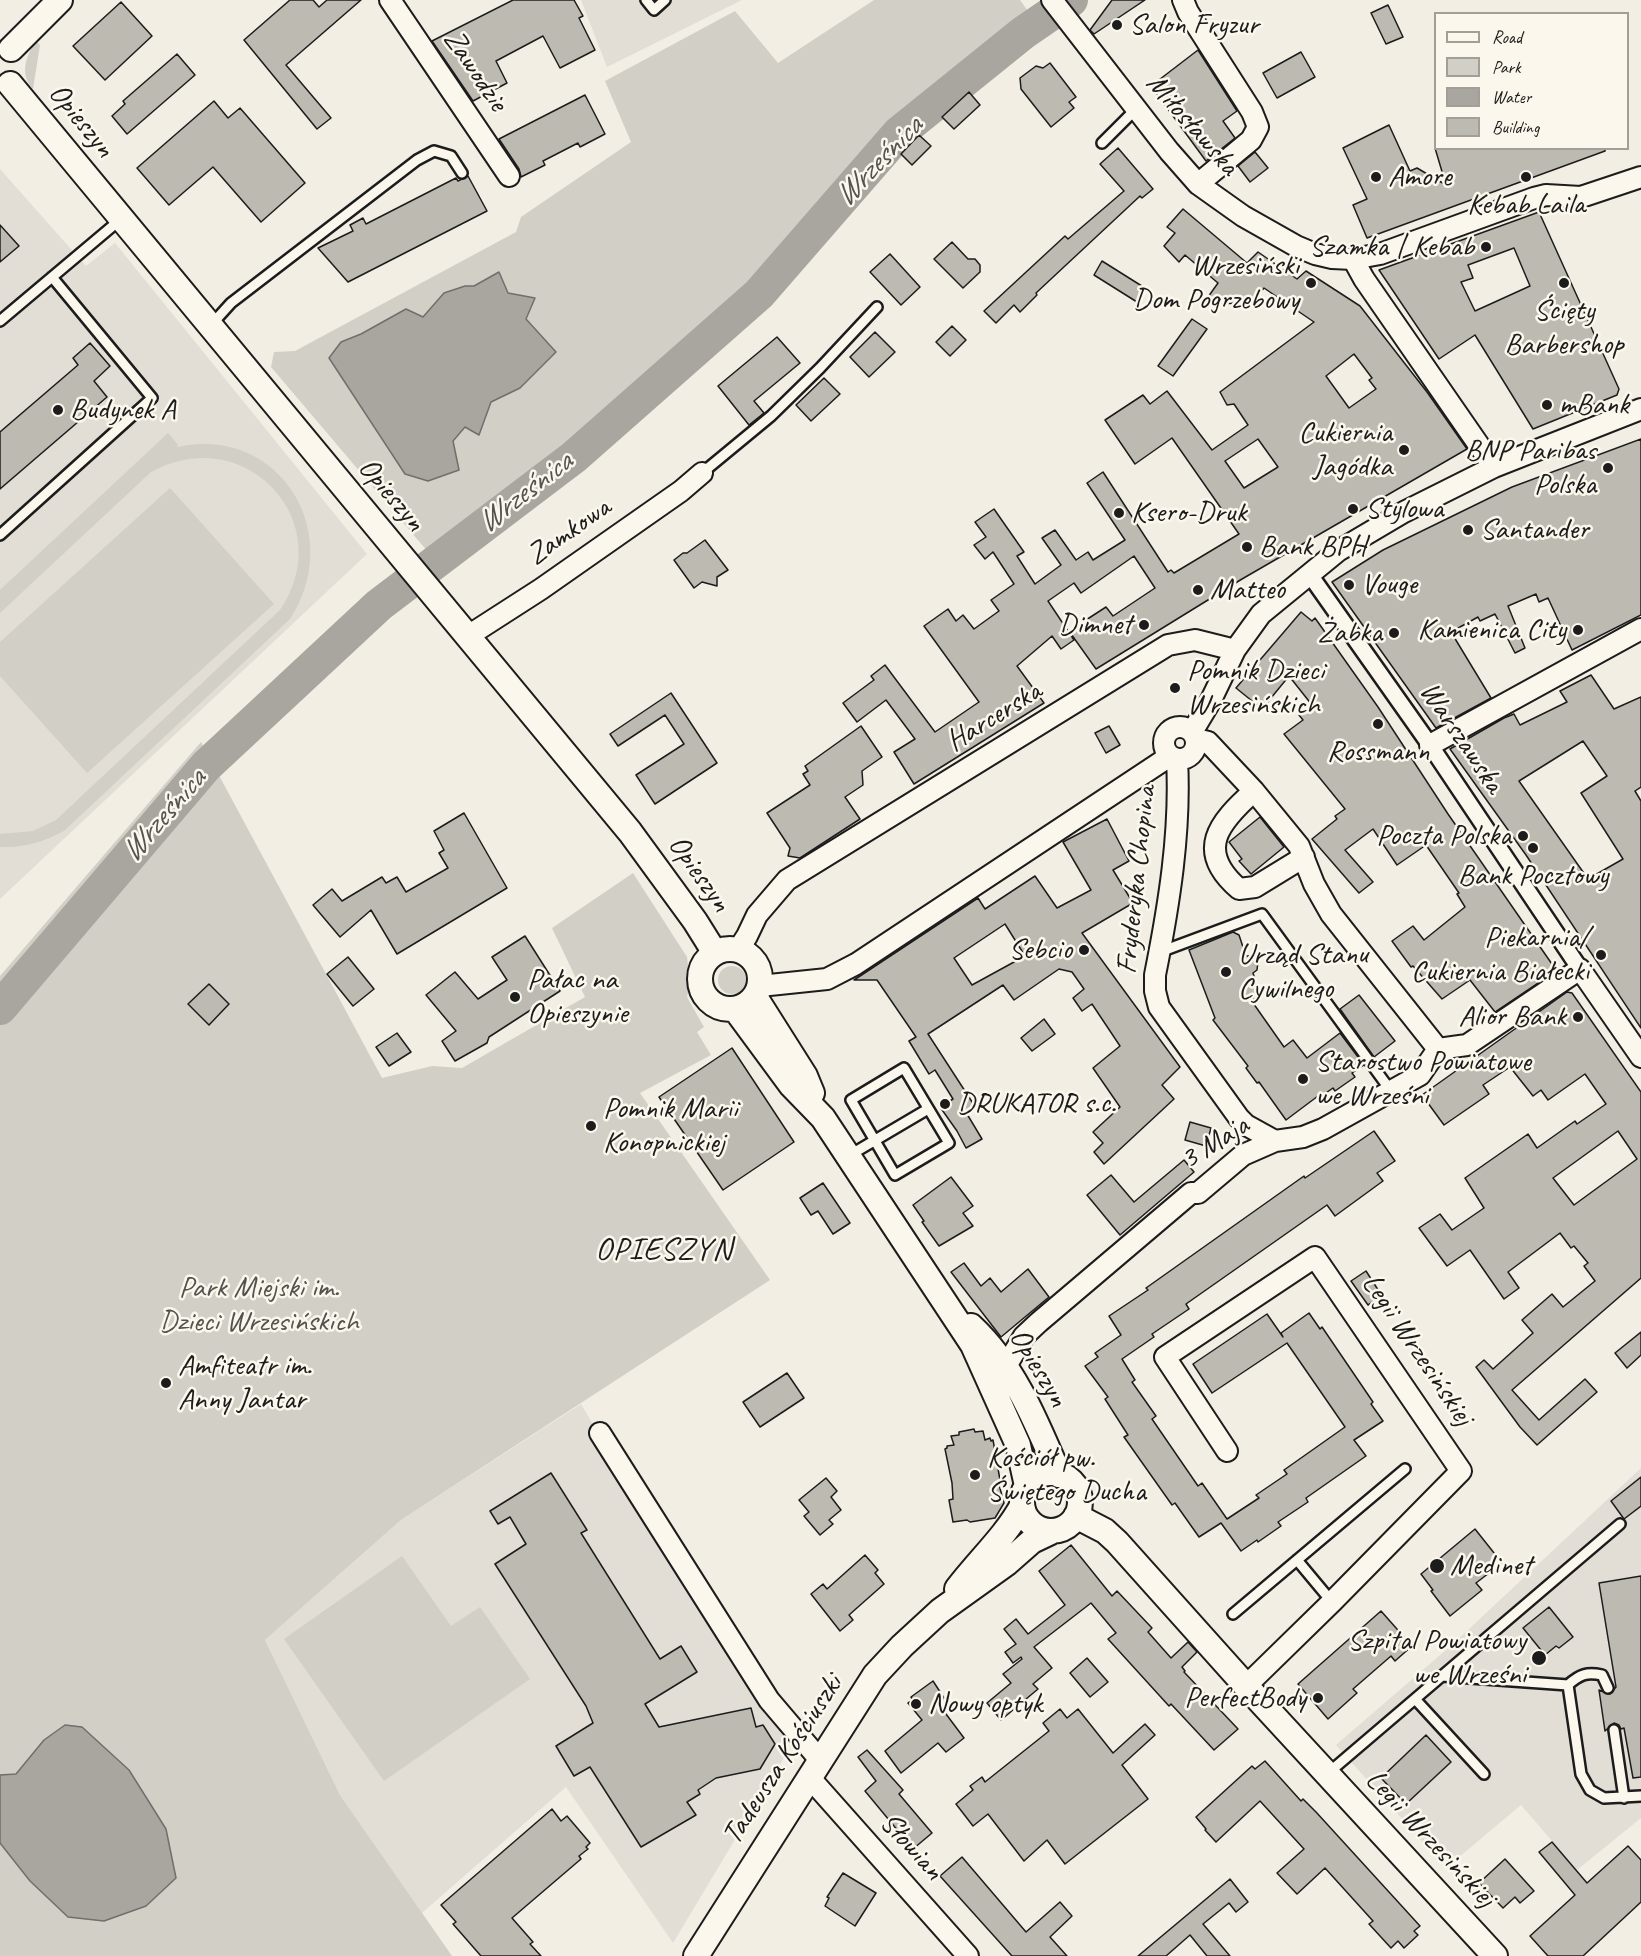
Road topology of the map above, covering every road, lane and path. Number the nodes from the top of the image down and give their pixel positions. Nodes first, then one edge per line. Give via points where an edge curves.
1 (60, 0) edge
2 (390, 0) edge
3 (646, 0) edge
4 (665, 0) edge
5 (1052, 0) edge
6 (1183, 0) edge
7 (5, 46) edge
8 (5, 86) edge
9 (1136, 109) junction
10 (1102, 143) dead end
11 (462, 173) dead end
12 (509, 176) dead end
13 (1641, 177) edge
14 (1198, 184) junction
15 (121, 219) junction
16 (1353, 259) junction
17 (52, 277) junction
18 (877, 308) dead end
19 (0, 321) edge
20 (210, 326) junction
21 (1639, 414) edge
22 (1494, 467) junction
23 (702, 473) joint
24 (0, 535) edge
25 (1310, 574) junction
26 (1641, 629) edge
27 (468, 636) junction
28 (1235, 650) junction
29 (1194, 735) junction
30 (1430, 745) junction
31 (1173, 757) junction
32 (1254, 791) junction
33 (1304, 857) junction
34 (726, 951) junction
35 (1160, 952) junction
36 (1580, 969) junction
37 (750, 997) junction
38 (1438, 1049) junction
39 (1641, 1057) edge
40 (1391, 1091) junction
41 (928, 1109) junction
42 (875, 1140) junction
43 (1275, 1141) junction
44 (848, 1156) junction
45 (948, 1305) junction
46 (1006, 1366) junction
47 (600, 1433) dead end
48 (1227, 1451) dead end
49 (1405, 1469) dead end
50 (1059, 1475) junction
51 (1025, 1496) junction
52 (1076, 1516) junction
53 (1620, 1524) dead end
54 (1053, 1531) junction
55 (1297, 1560) junction
56 (1332, 1602) junction
57 (940, 1611) junction
58 (1233, 1614) dead end
59 (1442, 1676) junction
60 (1568, 1685) junction
61 (1246, 1686) junction
62 (1608, 1688) dead end
63 (1415, 1699) junction
64 (1614, 1730) dead end
65 (815, 1769) junction
66 (1328, 1774) junction
67 (1484, 1774) dead end
68 (1641, 1796) edge
69 (1624, 1798) junction
70 (696, 1956) edge
71 (968, 1956) edge
72 (1495, 1956) edge

1 - 7 street
2 - 12 street, Zawodzie
3 - 4 lane via 654,10
5 - 9 street, Miłosławska
6 - 14 street via 1258,127 1251,140
7 - 8 street via 19,65 18,72
8 - 15 street, Opieszyn
9 - 10 lane
9 - 14 street, Miłosławska
11 - 20 lane via 451,156 434,151 417,160 231,303
13 - 16 street, Miłosławska via 1581,197 1534,198 1380,254
14 - 16 street, Miłosławska via 1296,246 1332,258
15 - 17 lane
15 - 20 street, Opieszyn
16 - 22 street
17 - 19 lane
17 - 24 lane via 152,398
18 - 23 lane via 771,416
20 - 27 street, Opieszyn
21 - 22 street
22 - 25 street via 1404,512 1338,551
23 - 27 street, Zamkowa
25 - 28 street via 1261,614
25 - 30 street, Warszawska
26 - 30 street
27 - 34 street, Opieszyn via 630,832 695,921
28 - 29 street
28 - 34 street, Harcerska via 1195,640 1168,645 787,880 757,915 747,936
29 - 31 street via 1196,747 1192,754 1185,759
29 - 31 street via 1181,726 1169,730 1163,745
29 - 32 street via 1208,742
30 - 36 street, Warszawska
31 - 35 street, Fryderyka Chopina via 1178,788 1172,878
31 - 37 street via 856,964 827,979
32 - 33 street
32 - 33 street via 1216,834 1215,856 1225,877 1239,889 1255,887
33 - 38 street via 1331,914
34 - 37 street via 748,955 756,963 760,974
34 - 37 street via 706,961 701,972 705,994 713,1004 724,1008
35 - 40 lane via 1262,914
35 - 43 street, Fryderyka Chopina via 1155,975 1159,1007 1239,1118
36 - 38 street via 1467,1045
36 - 39 street, Warszawska
37 - 44 street, Opieszyn via 791,1085 823,1118
38 - 40 street, 3 Maja via 1420,1075
40 - 43 street, 3 Maja via 1323,1129
41 - 42 lane
41 - 42 lane via 948,1143 904,1170 895,1175
41 - 42 lane via 904,1068 851,1100
42 - 44 lane
43 - 46 street, 3 Maja via 1243,1155 1198,1193 1191,1193 1024,1336
44 - 45 street, Opieszyn
45 - 46 street, Opieszyn
45 - 51 street, Opieszyn via 973,1345 1018,1445
46 - 50 street, Opieszyn
47 - 65 street, Słowian
48 - 56 street, Legii Wrzesińskiej via 1165,1357 1315,1257 1461,1471
49 - 55 lane
50 - 51 street via 1038,1476
50 - 52 street via 1076,1488
51 - 54 street via 1028,1520
51 - 57 street, Tadeusza Kościuszki via 1012,1525
52 - 54 street
52 - 61 street, Legii Wrzesińskiej via 1117,1542
53 - 59 lane
54 - 57 street, Tadeusza Kościuszki via 1032,1541
55 - 56 lane
55 - 58 lane
56 - 61 street, Legii Wrzesińskiej
57 - 65 street, Tadeusza Kościuszki via 875,1675
59 - 60 lane
59 - 63 lane
60 - 62 lane via 1589,1673 1602,1675
60 - 69 lane via 1581,1774 1590,1790 1604,1798
61 - 66 street, Legii Wrzesińskiej
63 - 66 lane
63 - 67 lane
64 - 69 lane
65 - 70 street, Tadeusza Kościuszki
65 - 71 street, Słowian
66 - 72 street, Legii Wrzesińskiej
68 - 69 lane

